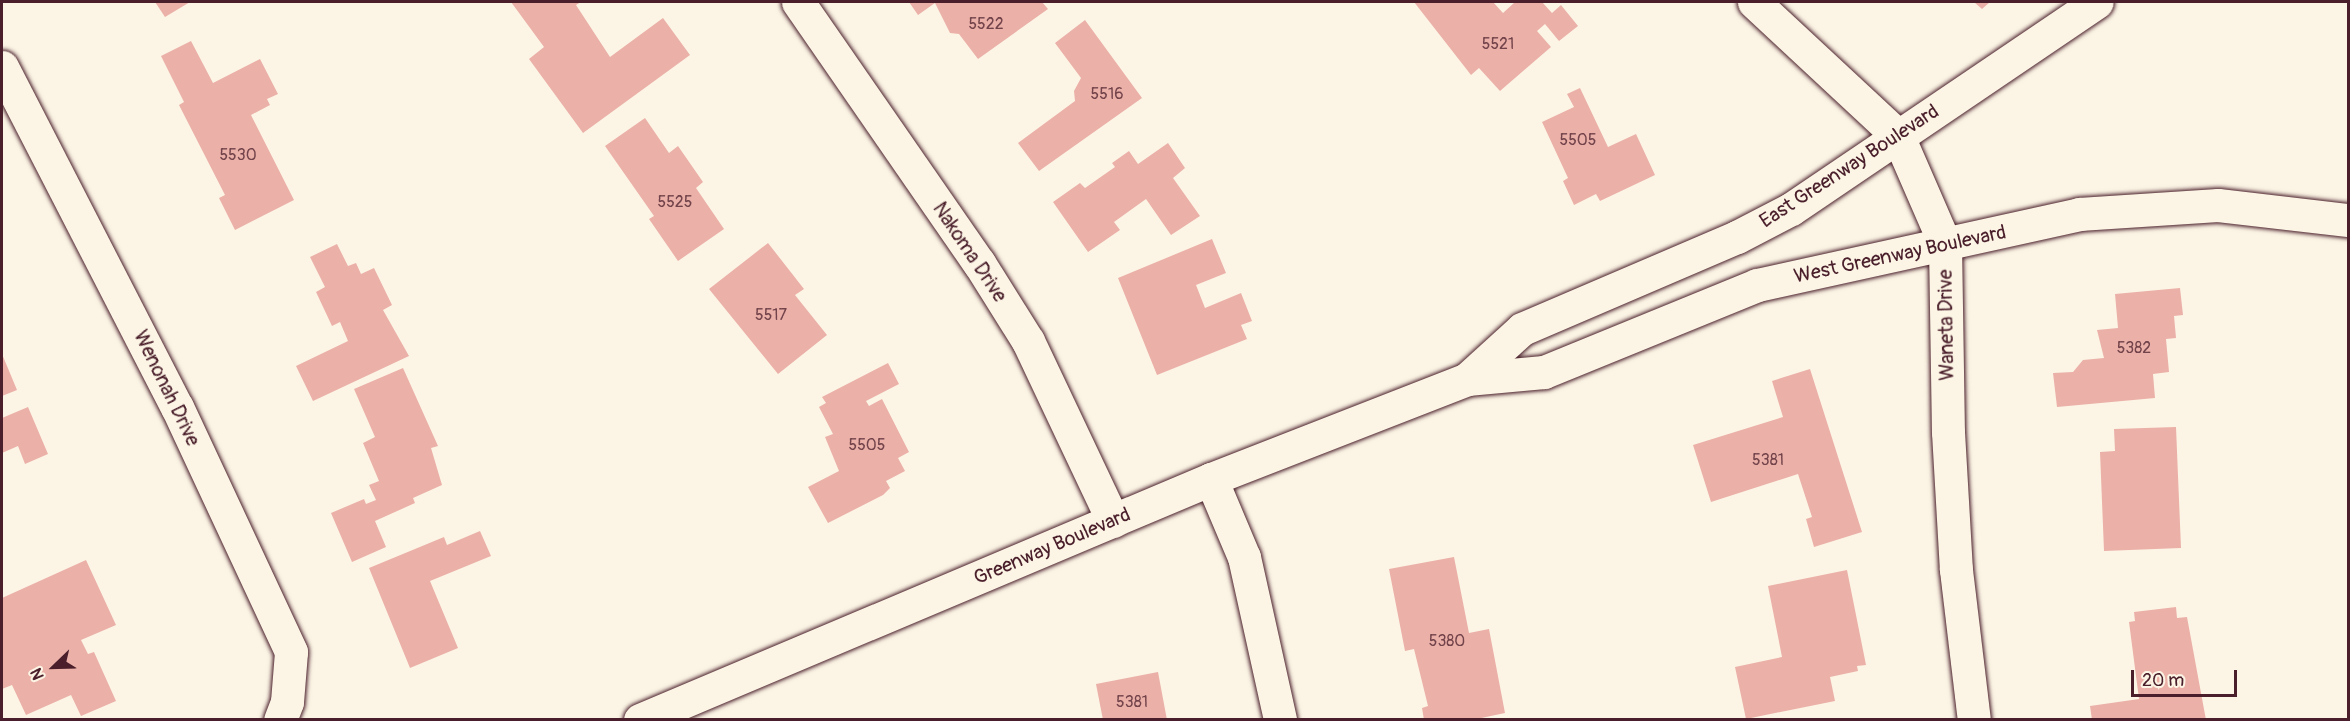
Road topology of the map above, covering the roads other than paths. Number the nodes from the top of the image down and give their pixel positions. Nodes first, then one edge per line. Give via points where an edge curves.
1 (798, 2) edge
2 (1754, 2) edge
3 (2097, 2) edge
4 (2, 68) edge
5 (1898, 136) junction
6 (2349, 220) edge
7 (1945, 244) junction
8 (1467, 379) junction
9 (1211, 480) junction
10 (1113, 521) junction
11 (290, 714) edge
12 (640, 720) edge
13 (1280, 720) edge
14 (1974, 720) edge

1 - 10 street, Nakoma Drive via 973,253 1028,340
2 - 5 street, Waneta Drive
3 - 5 street, East Greenway Boulevard
4 - 11 street, Wenonah Drive via 177,407 291,652
5 - 7 street, Waneta Drive
5 - 8 street, East Greenway Boulevard via 1791,209 1737,237 1522,329
6 - 7 street, West Greenway Boulevard via 2218,204 2151,206 2079,214
7 - 8 street, West Greenway Boulevard via 1757,285 1544,372
7 - 14 street, Waneta Drive via 1954,536
8 - 9 street, Greenway Boulevard
9 - 10 street, Greenway Boulevard
9 - 13 street via 1244,557
10 - 12 street, Greenway Boulevard

